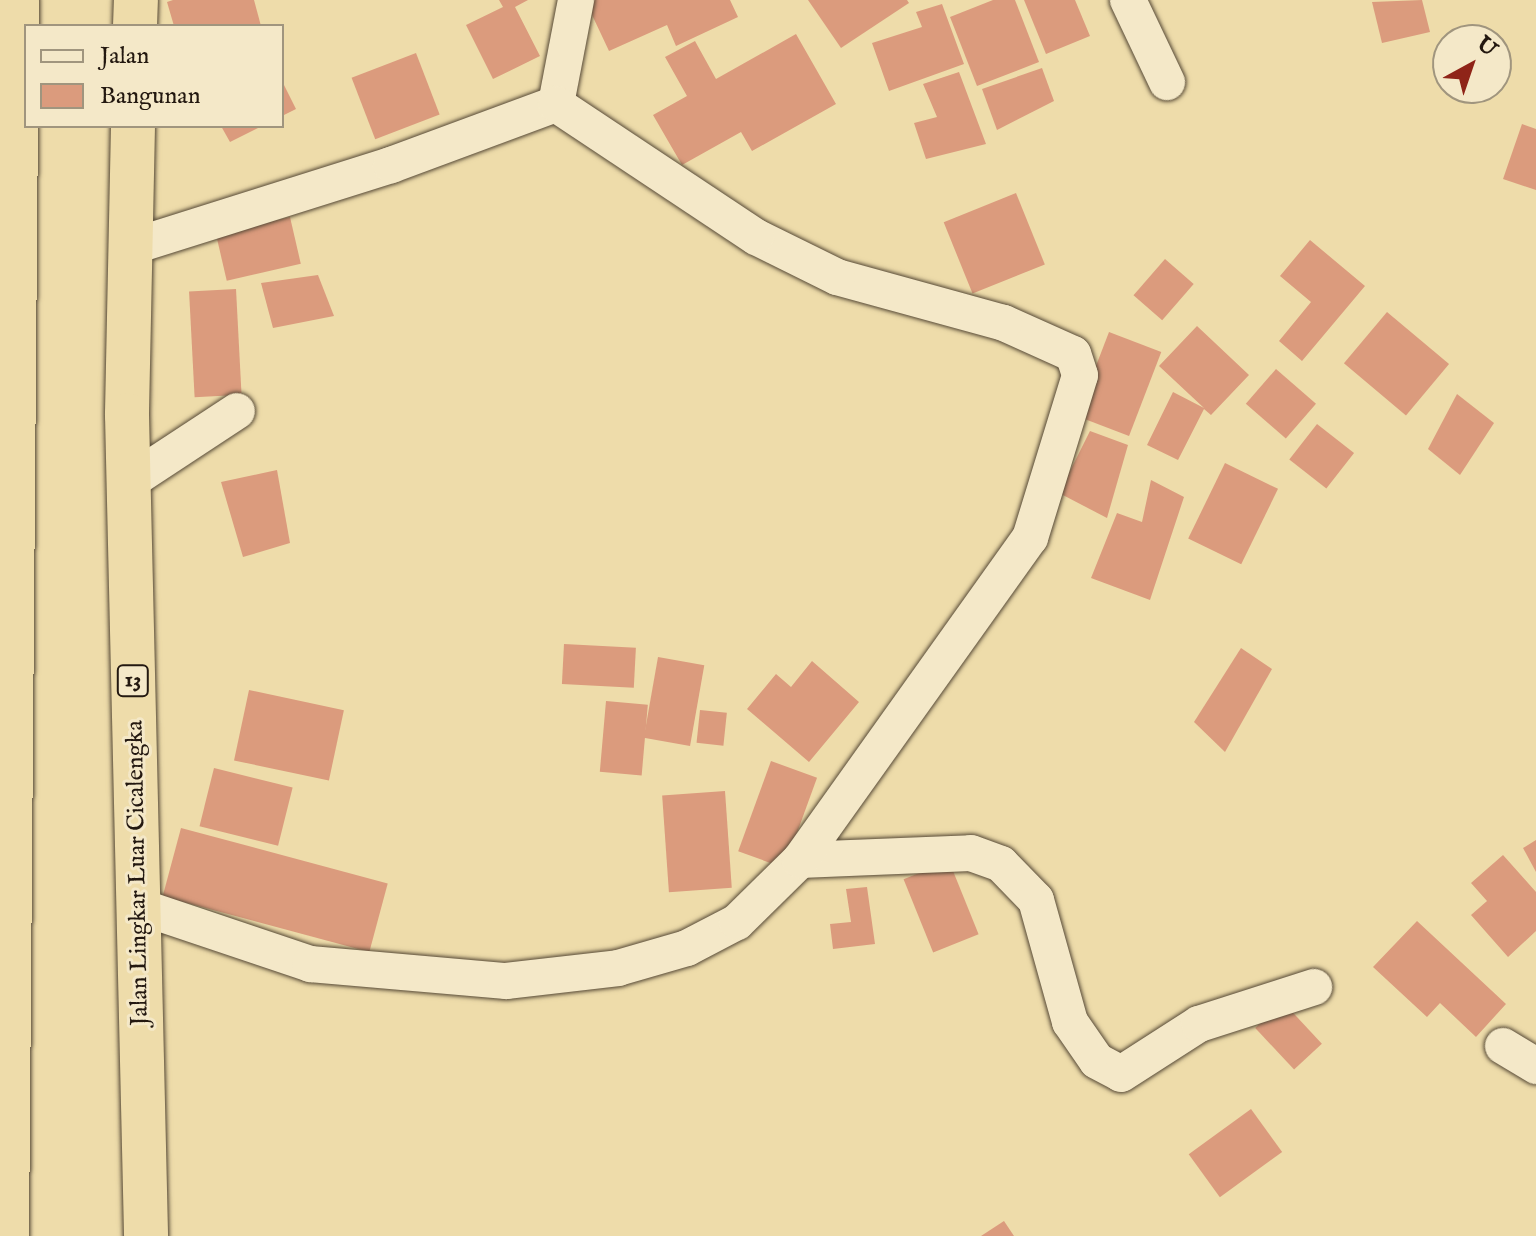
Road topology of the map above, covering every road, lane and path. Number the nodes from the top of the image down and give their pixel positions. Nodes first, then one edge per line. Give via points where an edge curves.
1 (17, 0) edge
2 (136, 0) edge
3 (576, 0) edge
4 (1128, 0) edge
5 (135, 24) edge
6 (1167, 82) dead end
7 (556, 104) junction
8 (133, 128) edge
9 (131, 247) junction
10 (237, 411) dead end
11 (129, 482) junction
12 (800, 860) junction
13 (138, 906) junction
14 (1314, 987) dead end
15 (1503, 1046) dead end
16 (1536, 1066) edge
17 (3, 1169) edge
18 (7, 1236) edge
19 (146, 1236) edge

1 - 17 highway
2 - 5 highway
3 - 7 street
4 - 6 street
7 - 9 street via 391,165
7 - 12 street via 756,237 837,277 1004,323 1063,347 1079,364 1030,538
8 - 9 highway, Jalan Lingkar Luar Cicalengka / 13
9 - 11 highway, Jalan Lingkar Luar Cicalengka / 13
10 - 11 street
11 - 13 highway, Jalan Lingkar Luar Cicalengka / 13
12 - 13 street via 737,922 687,948 618,968 506,981 310,964
12 - 14 street via 971,853 1001,864 1036,900 1070,1022 1097,1061 1121,1074 1199,1024
13 - 19 highway, Jalan Lingkar Luar Cicalengka / 13
15 - 16 street
17 - 18 highway

